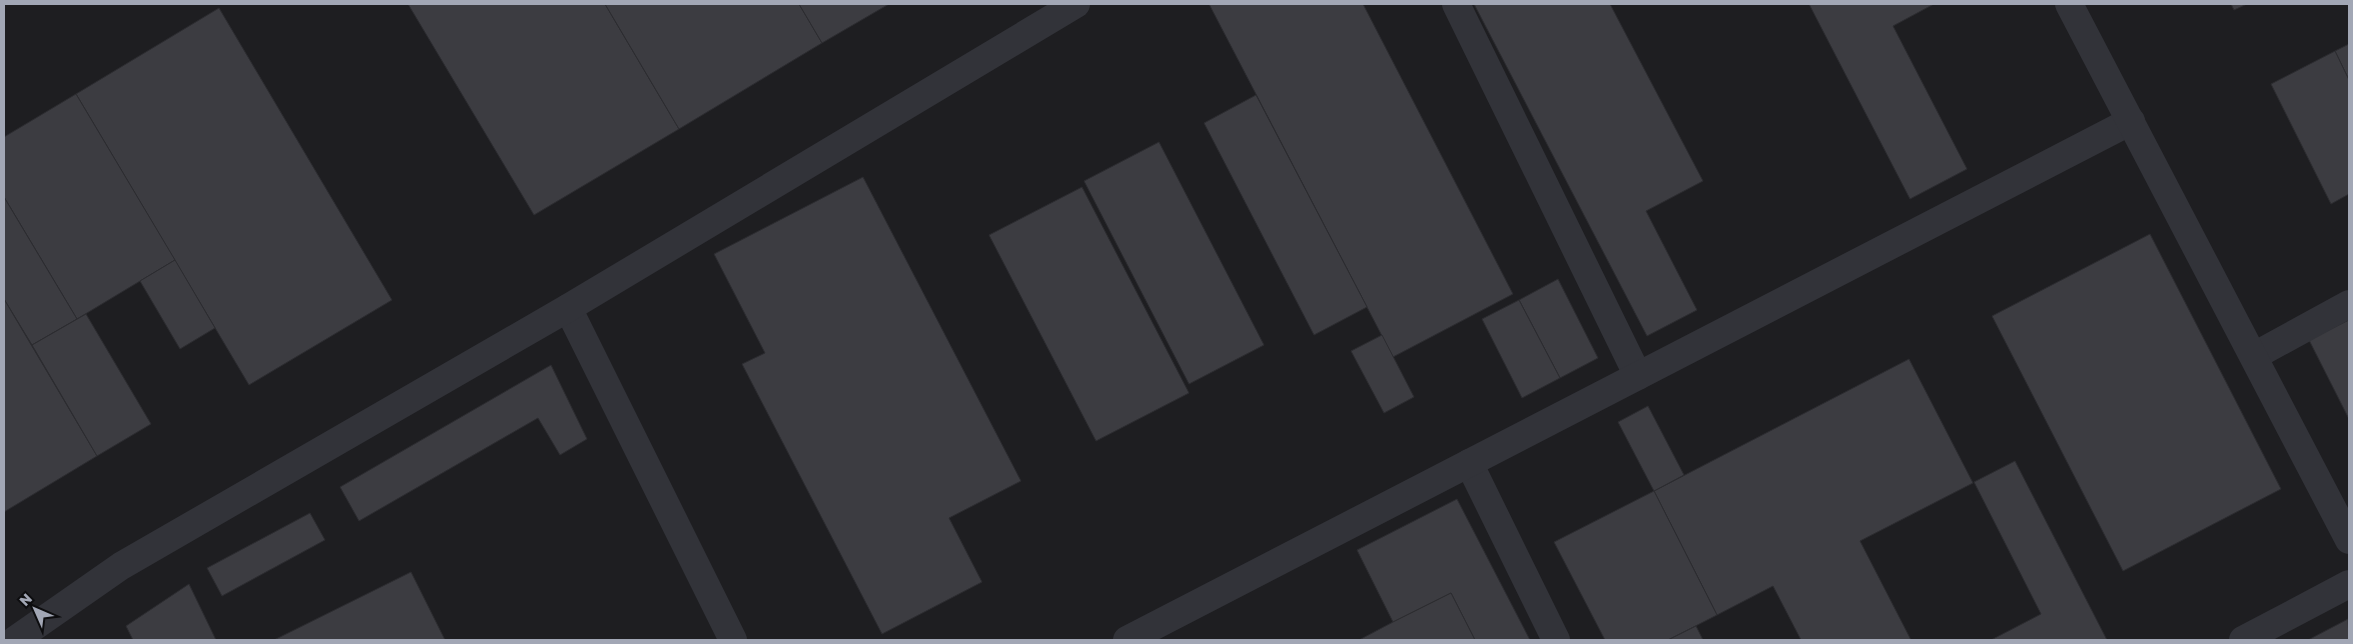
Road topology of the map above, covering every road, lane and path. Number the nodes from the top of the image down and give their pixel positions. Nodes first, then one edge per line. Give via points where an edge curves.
1 (1076, 4) edge
2 (1456, 4) edge
3 (2069, 4) edge
4 (2131, 122) junction
5 (2349, 304) edge
6 (568, 308) junction
7 (2254, 356) junction
8 (1638, 376) junction
9 (1469, 463) junction
10 (2349, 540) edge
11 (2349, 584) edge
12 (15, 640) edge
13 (733, 640) edge
14 (1126, 640) edge
15 (1556, 640) edge
16 (2243, 640) edge

1 - 6 street
2 - 8 street
3 - 4 street
4 - 7 street
4 - 8 street
5 - 7 street
6 - 12 street via 121,566
6 - 13 street
7 - 10 street
8 - 9 street
9 - 14 street
9 - 15 street
11 - 16 street

